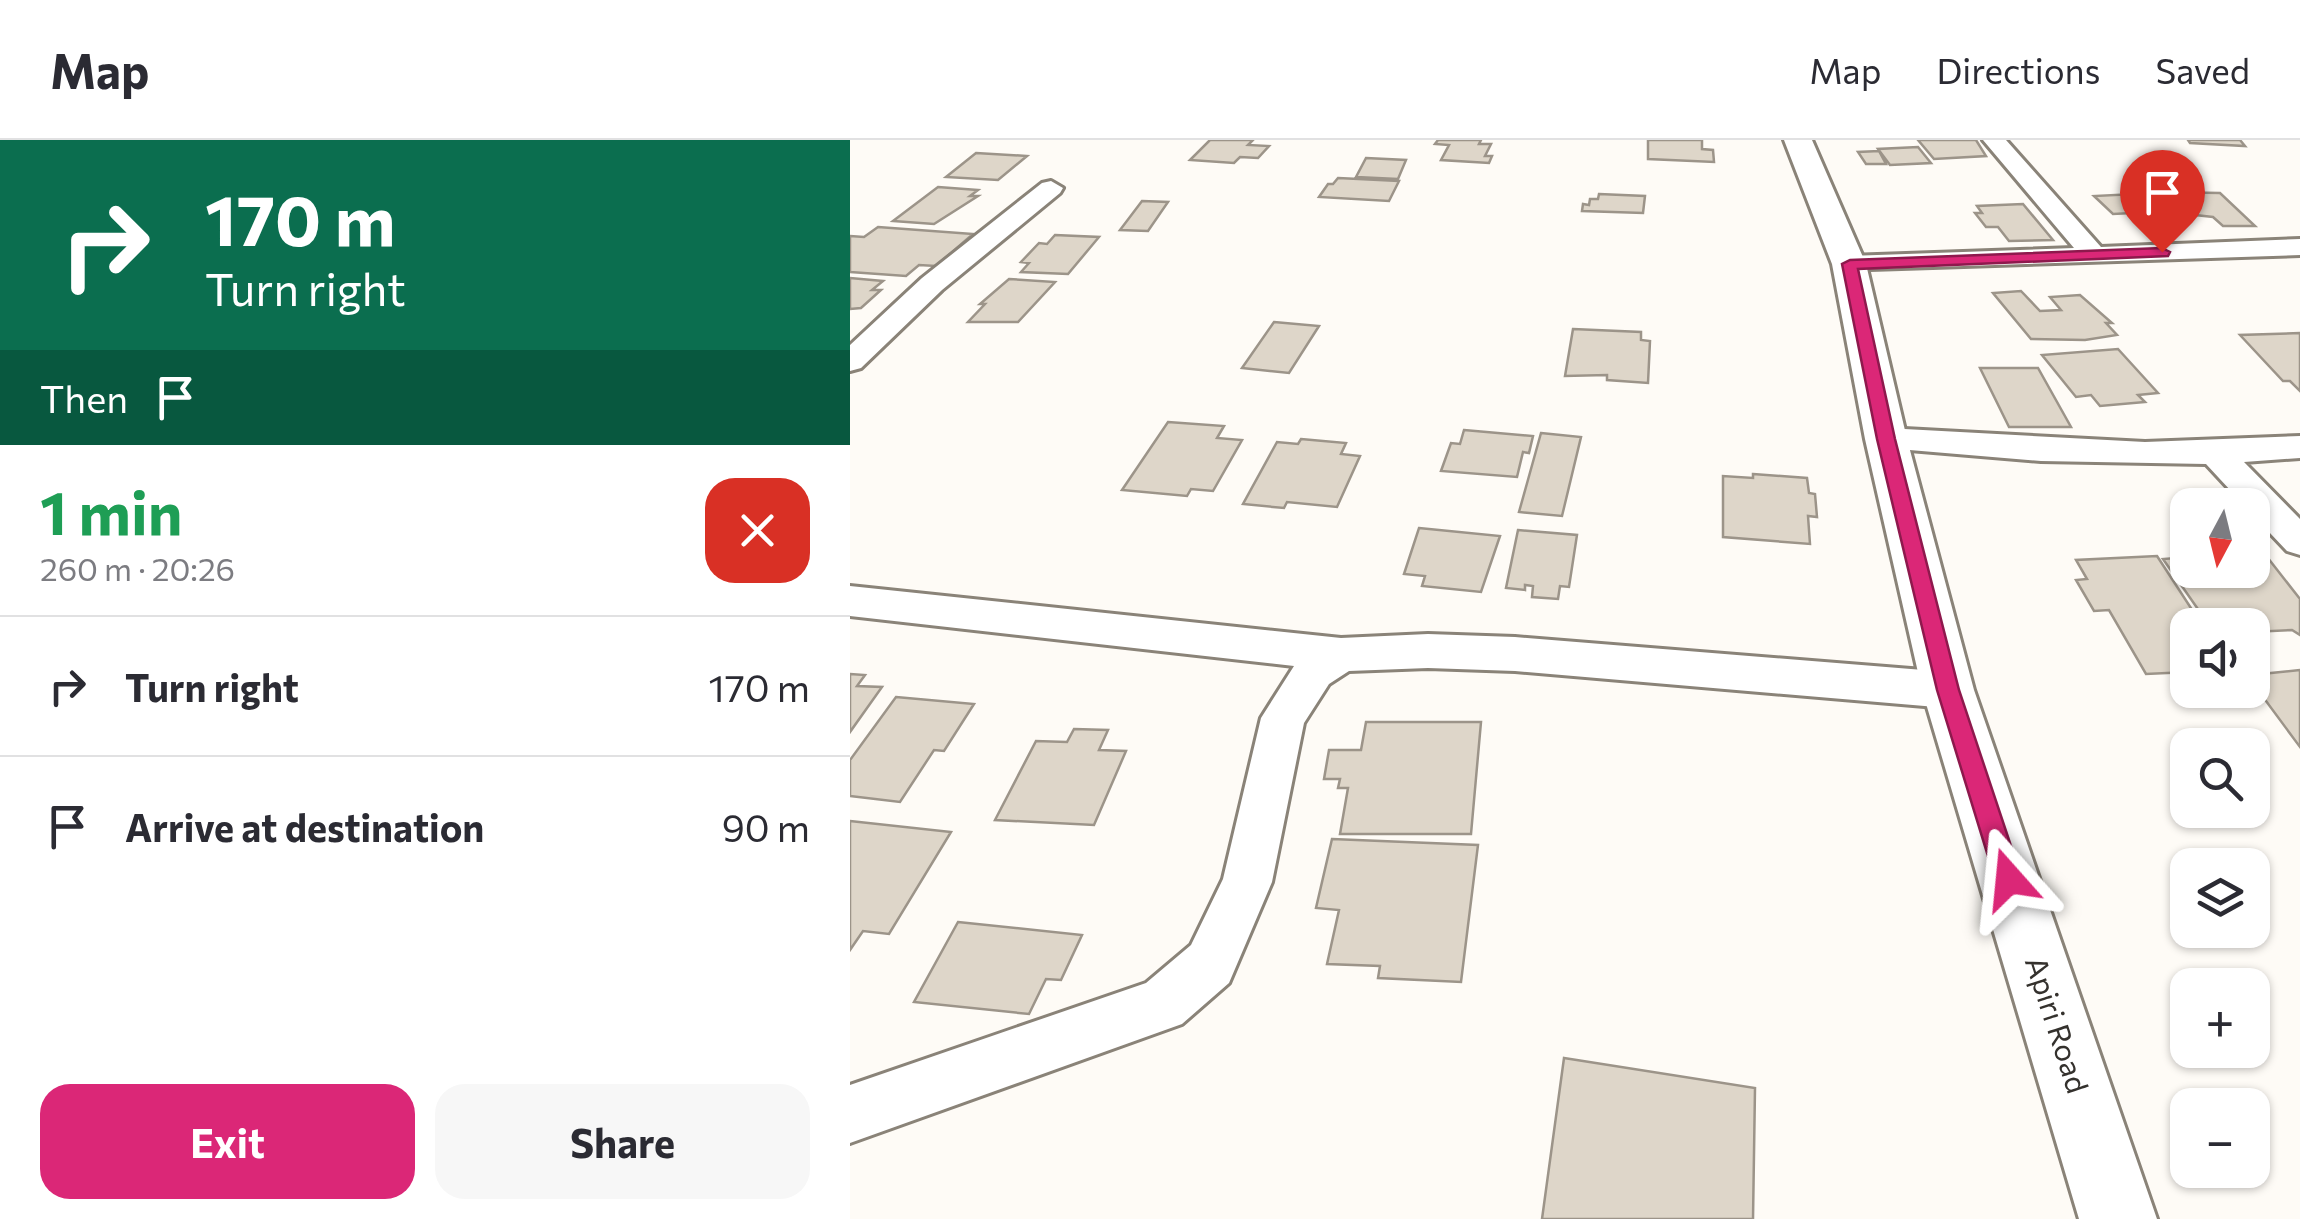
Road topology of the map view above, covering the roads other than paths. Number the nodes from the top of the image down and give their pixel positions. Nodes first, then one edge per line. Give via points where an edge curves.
1 (1798, 140) edge
2 (1994, 140) edge
3 (1051, 188) dead end
4 (2300, 247) edge
5 (2094, 255) junction
6 (1850, 264) junction
7 (850, 362) edge
8 (1886, 439) junction
9 (2300, 447) edge
10 (2216, 454) junction
11 (2300, 542) edge
12 (850, 601) edge
13 (1341, 655) junction
14 (1948, 690) junction
15 (850, 1114) edge
16 (2118, 1219) edge

1 - 6 street, Apiri Road
2 - 5 street
3 - 7 street via 932,284
4 - 5 street
5 - 6 street
6 - 8 street, Apiri Road
8 - 10 street via 2069,454
8 - 14 street, Apiri Road
9 - 10 street
10 - 11 street
12 - 13 street
13 - 14 street via 1515,654
13 - 15 street via 1314,672 1283,718 1247,882 1210,964 1163,1005
14 - 16 street, Apiri Road

